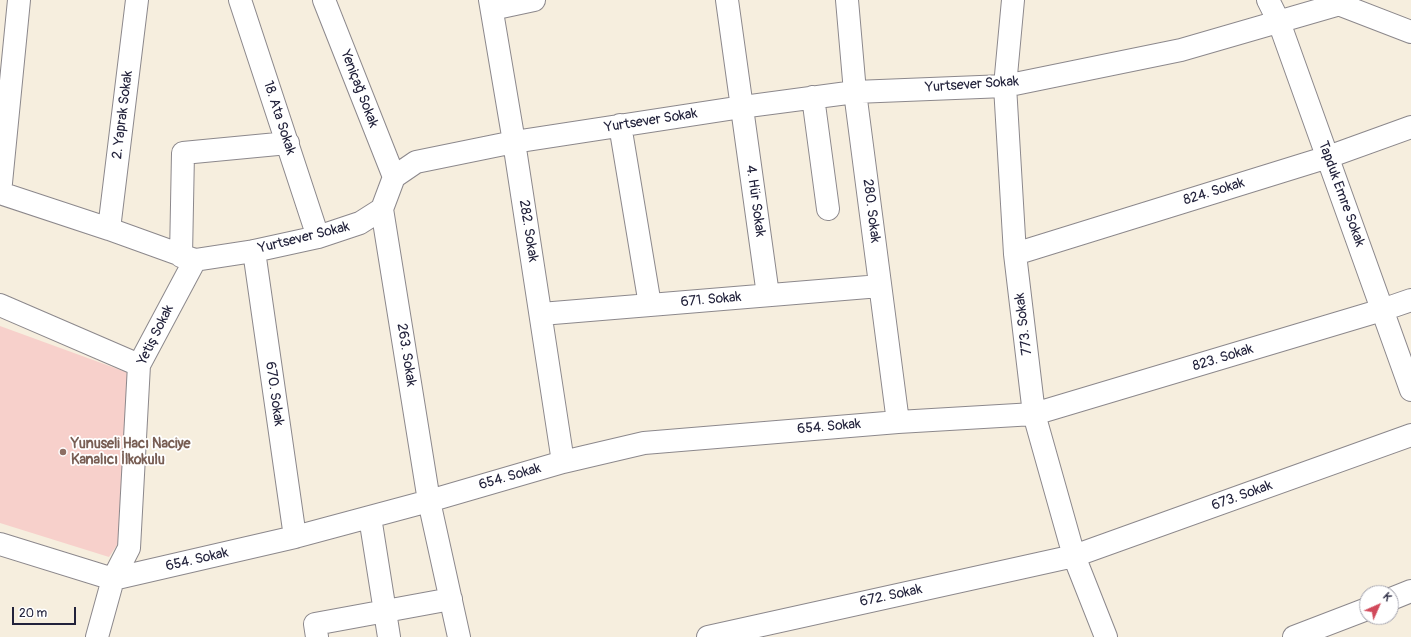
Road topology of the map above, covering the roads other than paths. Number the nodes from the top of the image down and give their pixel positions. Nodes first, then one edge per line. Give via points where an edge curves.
1 (18, 0) edge
2 (137, 0) edge
3 (240, 0) edge
4 (324, 0) edge
5 (534, 0) edge
6 (727, 0) edge
7 (847, 0) edge
8 (1012, 0) edge
9 (1268, 0) edge
10 (1334, 2) edge
11 (491, 4) edge
12 (1279, 22) junction
13 (1411, 32) edge
14 (1005, 86) junction
15 (855, 92) junction
16 (812, 97) junction
17 (742, 107) junction
18 (620, 125) junction
19 (1411, 127) edge
20 (514, 142) junction
21 (288, 143) junction
22 (1328, 156) junction
23 (394, 177) junction
24 (0, 193) edge
25 (382, 209) junction
26 (828, 209) dead end
27 (109, 229) junction
28 (318, 237) junction
29 (254, 251) junction
30 (1015, 254) junction
31 (188, 258) junction
32 (880, 286) junction
33 (768, 295) junction
34 (1411, 300) edge
35 (0, 305) edge
36 (650, 305) junction
37 (1382, 310) junction
38 (541, 314) junction
39 (139, 366) junction
40 (1411, 390) edge
41 (1034, 414) junction
42 (898, 422) junction
43 (1411, 435) edge
44 (563, 462) junction
45 (429, 501) junction
46 (370, 517) junction
47 (295, 537) junction
48 (0, 544) edge
49 (1074, 556) junction
50 (113, 579) junction
51 (1411, 591) edge
52 (1399, 596) edge
53 (451, 599) junction
54 (385, 611) junction
55 (1359, 612) edge
56 (1308, 634) edge
57 (96, 637) edge
58 (317, 637) edge
59 (389, 637) edge
60 (459, 637) edge
61 (708, 637) edge
62 (1106, 637) edge

1 - 24 street
2 - 27 street, 2. Yaprak Sokak
3 - 21 street, 18. Ata Sokak
4 - 23 street, Yeniçağ Sokak
5 - 11 street
6 - 17 street, 4. Hür Sokak
7 - 15 street, 280. Sokak
8 - 14 street, 773. Sokak
9 - 12 street, Tapduk Emre Sokak
10 - 12 street, Yurtsever Sokak
10 - 13 street
11 - 20 street, 282. Sokak
12 - 14 street, Yurtsever Sokak via 1181,50
12 - 22 street, Tapduk Emre Sokak
14 - 15 street, Yurtsever Sokak
14 - 30 street, 773. Sokak
15 - 16 street, Yurtsever Sokak
15 - 32 street, 280. Sokak
16 - 17 street, Yurtsever Sokak
16 - 26 street
17 - 18 street, Yurtsever Sokak
17 - 33 street, 4. Hür Sokak
18 - 20 street, Yurtsever Sokak
18 - 36 street
19 - 22 street, 824. Sokak
20 - 23 street, Yurtsever Sokak via 416,162
20 - 38 street, 282. Sokak
21 - 28 street, 18. Ata Sokak
21 - 31 street, Yetiş Sokak via 182,153
22 - 30 street, 824. Sokak
22 - 37 street, Tapduk Emre Sokak
23 - 25 street
24 - 27 street, Yurtsever Sokak
25 - 28 street, Yurtsever Sokak via 360,223
25 - 45 street, 263. Sokak
27 - 31 street, Yurtsever Sokak
28 - 29 street, Yurtsever Sokak
29 - 31 street, Yurtsever Sokak
29 - 47 street, 670. Sokak
30 - 41 street, 773. Sokak
31 - 39 street, Yetiş Sokak
32 - 33 street, 671. Sokak
32 - 42 street, 280. Sokak
33 - 36 street, 671. Sokak
34 - 37 street, 823. Sokak
35 - 39 street
36 - 38 street, 671. Sokak
37 - 40 street, Tapduk Emre Sokak
37 - 41 street, 823. Sokak
38 - 44 street, 282. Sokak
39 - 50 street, Yetiş Sokak via 130,548
41 - 42 street, 654. Sokak
41 - 49 street, 773. Sokak
42 - 44 street, 654. Sokak via 644,443
43 - 49 street, 673. Sokak
44 - 45 street, 654. Sokak
45 - 46 street, 654. Sokak
45 - 53 street, 263. Sokak
46 - 47 street, 654. Sokak
46 - 54 street
47 - 50 street, 654. Sokak
48 - 50 street
49 - 61 street, 672. Sokak
49 - 62 street, 773. Sokak
50 - 57 street, Yetiş Sokak
51 - 52 street
53 - 54 street
53 - 60 street, 263. Sokak
54 - 58 street via 315,624
54 - 59 street
55 - 56 street

